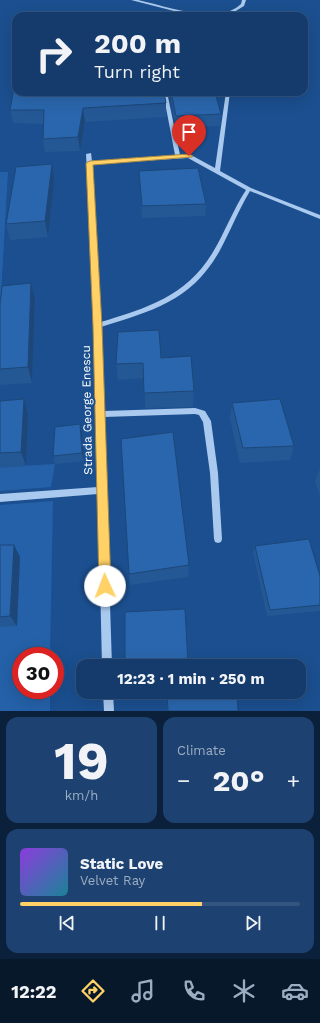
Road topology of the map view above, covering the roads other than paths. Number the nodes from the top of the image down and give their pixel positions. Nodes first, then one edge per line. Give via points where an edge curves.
1 (133, 0) edge
2 (244, 0) edge
3 (189, 12) edge
4 (234, 12) edge
5 (227, 96) edge
6 (159, 98) edge
7 (166, 98) joint
8 (90, 154) dead end
9 (178, 157) junction
10 (90, 163) junction
11 (217, 172) junction
12 (249, 189) junction
13 (320, 217) edge
14 (98, 326) junction
15 (99, 414) junction
16 (102, 490) junction
17 (0, 498) edge
18 (218, 539) dead end
19 (107, 659) edge
20 (108, 699) edge
21 (108, 711) edge

1 - 3 street
2 - 4 street via 243,5
5 - 11 street
6 - 7 street
7 - 9 street
8 - 10 street, Strada George Enescu
9 - 10 street
9 - 11 street via 189,156
10 - 14 street, Strada George Enescu
11 - 12 street
12 - 13 street
12 - 14 street via 211,260 188,288 171,300 151,309
14 - 15 street, Strada George Enescu
15 - 16 street, Strada George Enescu
15 - 18 street via 195,411 202,413 208,421
16 - 17 street
16 - 19 street, Strada George Enescu
20 - 21 street

